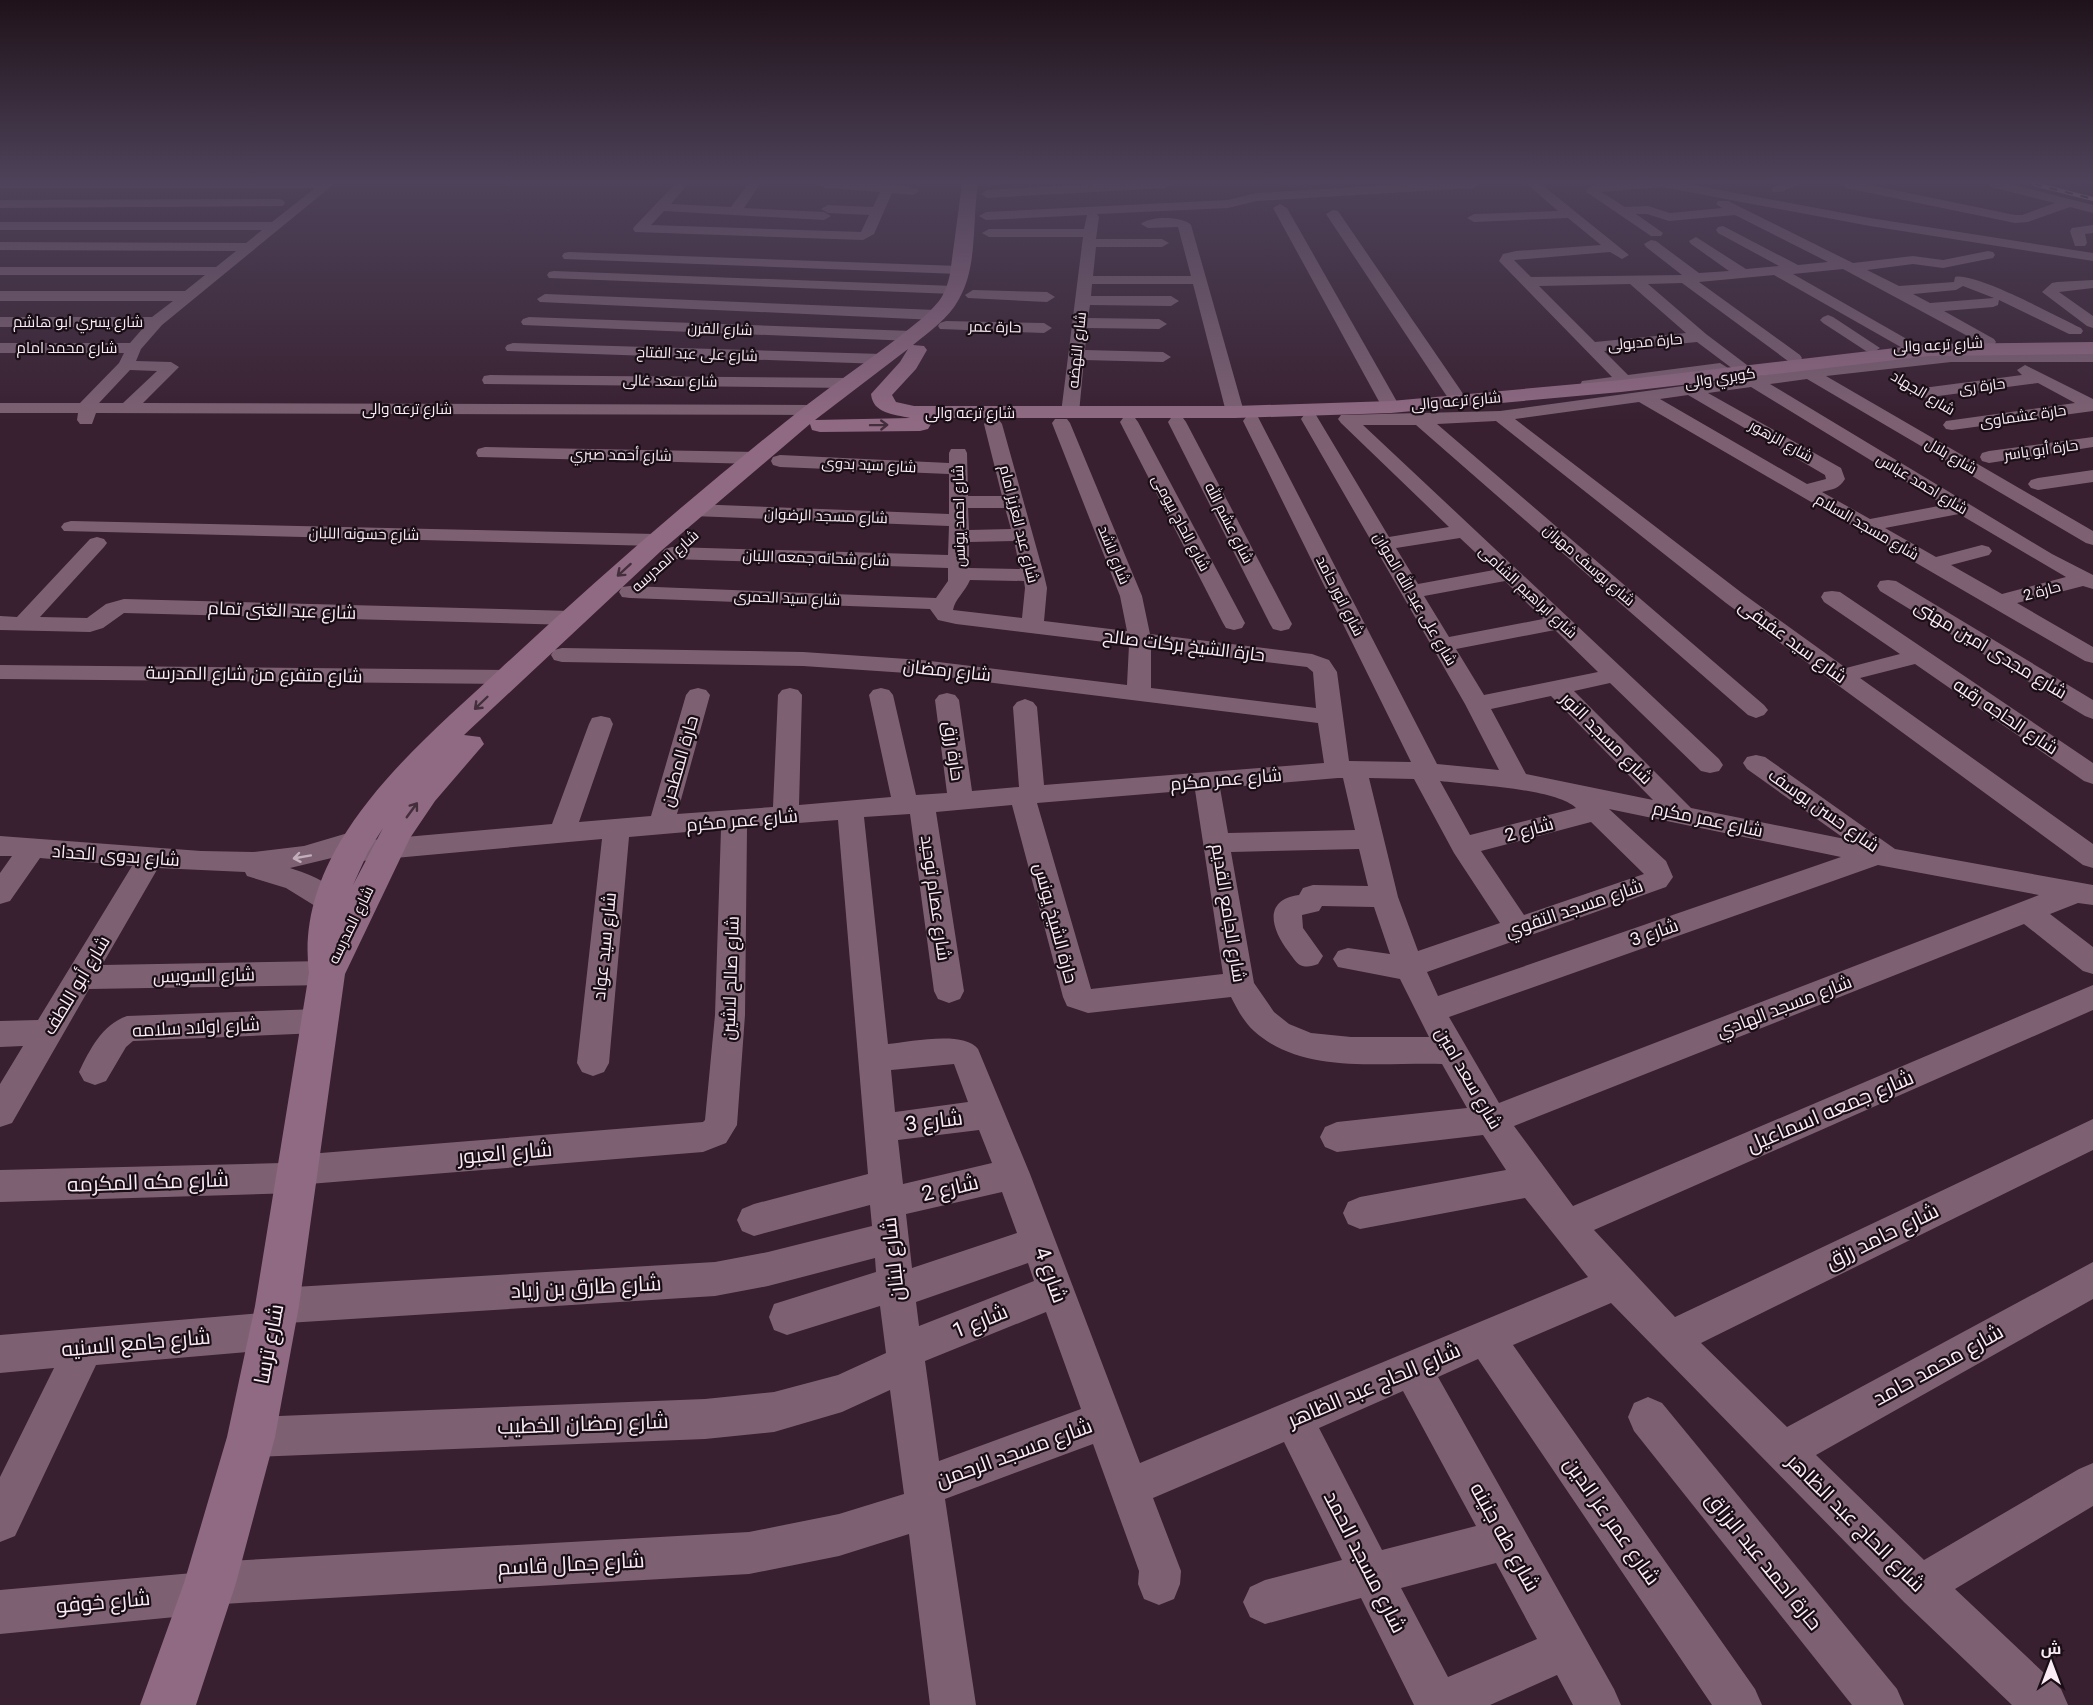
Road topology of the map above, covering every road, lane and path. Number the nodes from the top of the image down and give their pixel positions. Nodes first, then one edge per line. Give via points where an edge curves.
1 (229, 264) edge
2 (666, 264) edge
3 (966, 264) edge
4 (971, 264) edge
5 (1092, 264) edge
6 (1194, 264) edge
7 (1311, 264) edge
8 (1366, 264) edge
9 (1508, 264) edge
10 (1632, 264) edge
11 (1679, 264) edge
12 (1738, 264) edge
13 (1785, 264) edge
14 (1826, 264) edge
15 (1851, 264) edge
16 (1964, 264) edge
17 (2042, 264) edge
18 (1938, 268) dead end
19 (1797, 270) junction
20 (0, 271) edge
21 (220, 271) junction
22 (1779, 272) junction
23 (1985, 272) dead end
24 (1748, 274) junction
25 (554, 275) dead end
26 (1866, 276) junction
27 (1690, 278) junction
28 (1085, 280) junction
29 (1198, 280) junction
30 (1634, 280) junction
31 (1650, 280) junction
32 (1526, 282) junction
33 (2093, 284) edge
34 (2069, 285) junction
35 (966, 287) junction
36 (1897, 291) junction
37 (2093, 295) edge
38 (0, 296) edge
39 (187, 296) junction
40 (1793, 298) dead end
41 (544, 299) dead end
42 (1083, 300) junction
43 (1993, 302) dead end
44 (1927, 308) junction
45 (1813, 311) dead end
46 (1042, 312) junction
47 (2011, 317) dead end
48 (0, 321) edge
49 (941, 321) junction
50 (156, 322) junction
51 (529, 322) dead end
52 (1080, 323) junction
53 (2093, 323) edge
54 (2093, 328) edge
55 (2075, 331) junction
56 (1700, 337) junction
57 (2055, 339) junction
58 (1988, 342) junction
59 (914, 343) junction
60 (2093, 343) edge
61 (1906, 345) junction
62 (1162, 347) junction
63 (1590, 347) junction
64 (0, 348) edge
65 (134, 348) junction
66 (513, 348) dead end
67 (2093, 348) edge
68 (1076, 356) junction
69 (1873, 356) junction
70 (2002, 357) junction
71 (2093, 357) edge
72 (1794, 358) junction
73 (882, 359) junction
74 (126, 365) junction
75 (1739, 365) junction
76 (1810, 374) junction
77 (2041, 378) junction
78 (490, 380) dead end
79 (1624, 380) junction
80 (1753, 381) junction
81 (849, 383) junction
82 (1691, 390) junction
83 (1923, 393) junction
84 (1643, 397) junction
85 (1459, 401) junction
86 (2091, 404) edge
87 (1391, 407) junction
88 (1496, 407) junction
89 (0, 408) edge
90 (127, 409) junction
91 (1949, 414) joint
92 (87, 415) junction
93 (1244, 416) junction
94 (1065, 418) junction
95 (1347, 418) junction
96 (1310, 419) junction
97 (0, 420) edge
98 (810, 420) junction
99 (1421, 420) junction
100 (1129, 422) junction
101 (1178, 422) junction
102 (993, 423) junction
103 (2093, 442) edge
104 (485, 453) dead end
105 (1989, 457) dead end
106 (769, 459) junction
107 (958, 461) joint
108 (2093, 476) edge
109 (2038, 484) dead end
110 (1804, 490) junction
111 (1014, 502) junction
112 (1962, 508) junction
113 (693, 510) junction
114 (721, 513) junction
115 (2093, 513) edge
116 (959, 519) junction
117 (2060, 519) junction
118 (1865, 526) junction
119 (71, 527) dead end
120 (1463, 531) junction
121 (1023, 535) junction
122 (2093, 539) edge
123 (97, 543) dead end
124 (1383, 544) junction
125 (664, 547) junction
126 (1982, 551) dead end
127 (1932, 564) junction
128 (960, 568) junction
129 (1509, 574) junction
130 (1033, 575) junction
131 (2089, 581) edge
132 (1888, 586) dead end
133 (630, 592) junction
134 (1411, 592) junction
135 (1832, 597) dead end
136 (1998, 602) junction
137 (941, 610) junction
138 (571, 618) junction
139 (1560, 622) junction
140 (0, 623) edge
141 (23, 623) junction
142 (1234, 623) dead end
143 (1281, 624) dead end
144 (1032, 626) junction
145 (1140, 639) junction
146 (1442, 645) junction
147 (562, 655) junction
148 (1918, 656) junction
149 (2093, 656) edge
150 (0, 672) edge
151 (1616, 675) junction
152 (1841, 676) junction
153 (508, 677) junction
154 (1557, 688) junction
155 (1139, 693) junction
156 (698, 695) dead end
157 (790, 695) dead end
158 (881, 695) dead end
159 (946, 700) dead end
160 (1477, 704) junction
161 (1025, 708) dead end
162 (1756, 710) dead end
163 (2093, 711) edge
164 (1329, 717) junction
165 (601, 724) dead end
166 (1756, 763) dead end
167 (1710, 765) dead end
168 (1346, 770) junction
169 (1425, 771) junction
170 (2093, 775) edge
171 (1206, 781) junction
172 (1517, 781) junction
173 (1575, 792) junction
174 (1027, 796) junction
175 (962, 801) junction
176 (914, 805) junction
177 (850, 811) junction
178 (1595, 812) junction
179 (1682, 814) junction
180 (786, 816) junction
181 (734, 820) junction
182 (661, 826) junction
183 (616, 830) junction
184 (562, 834) junction
185 (1371, 839) junction
186 (1218, 843) junction
187 (0, 846) edge
188 (354, 846) junction
189 (1463, 846) junction
190 (388, 847) junction
191 (33, 848) junction
192 (1885, 856) junction
193 (151, 857) junction
194 (2093, 858) edge
195 (232, 864) junction
196 (0, 894) edge
197 (1384, 897) junction
198 (2087, 897) edge
199 (330, 902) junction
200 (2028, 912) junction
201 (1518, 928) junction
202 (1308, 956) dead end
203 (1348, 959) dead end
204 (2093, 963) edge
205 (1409, 967) junction
206 (327, 973) junction
207 (80, 977) junction
208 (1239, 984) junction
209 (949, 991) dead end
210 (2093, 997) edge
211 (1430, 1011) junction
212 (319, 1021) junction
213 (47, 1033) junction
214 (0, 1035) edge
215 (1452, 1051) junction
216 (873, 1058) junction
217 (593, 1063) dead end
218 (95, 1072) dead end
219 (8, 1086) edge
220 (0, 1113) edge
221 (989, 1114) junction
222 (1492, 1120) junction
223 (880, 1128) junction
224 (714, 1133) joint
225 (2093, 1134) edge
226 (1337, 1137) dead end
227 (1013, 1173) junction
228 (296, 1174) junction
229 (1532, 1181) junction
230 (0, 1186) edge
231 (886, 1194) junction
232 (1360, 1213) dead end
233 (753, 1220) dead end
234 (1567, 1225) junction
235 (890, 1238) junction
236 (1039, 1243) junction
237 (2093, 1280) edge
238 (1618, 1282) junction
239 (896, 1287) junction
240 (1056, 1290) junction
241 (787, 1317) dead end
242 (274, 1318) junction
243 (1486, 1338) junction
244 (1671, 1338) junction
245 (85, 1347) junction
246 (0, 1354) edge
247 (905, 1357) junction
248 (1412, 1369) junction
249 (1648, 1417) dead end
250 (1293, 1419) junction
251 (1104, 1420) junction
252 (251, 1437) junction
253 (1783, 1451) junction
254 (2093, 1483) edge
255 (1129, 1488) junction
256 (924, 1497) junction
257 (0, 1521) edge
258 (1506, 1539) junction
259 (1372, 1575) junction
260 (1159, 1584) dead end
261 (1919, 1587) junction
262 (208, 1588) junction
263 (1264, 1602) dead end
264 (0, 1612) edge
265 (1566, 1649) junction
266 (168, 1705) edge
267 (953, 1705) edge
268 (1438, 1705) edge
269 (1598, 1705) edge
270 (1739, 1705) edge
271 (1881, 1705) edge
272 (2045, 1705) edge

1 - 21 street
2 - 35 street
3 - 35 main road
4 - 35 main road
5 - 28 street, شارع النهضه
6 - 29 street, شارع انور حامد
7 - 87 street
8 - 85 street
9 - 32 street
10 - 31 street
11 - 27 street
12 - 24 street
13 - 19 street
14 - 19 street
15 - 26 street
16 - 23 street
17 - 34 street
18 - 26 street
19 - 22 street
20 - 21 street
21 - 39 street
22 - 24 street
22 - 61 street
24 - 27 street
24 - 40 street
25 - 35 street
26 - 36 street
27 - 31 street
27 - 72 street
28 - 29 street
28 - 42 street, شارع النهضه
29 - 93 street, شارع انور حامد
30 - 31 street
30 - 32 street
30 - 56 street
32 - 63 street
33 - 34 street
34 - 37 street
34 - 53 street via 2051,288 2049,292
35 - 46 street
35 - 46 street
35 - 49 main road, شارع المدرسه via 963,310
36 - 44 street
36 - 55 street via 1958,283 1996,293
38 - 39 street
39 - 50 street
41 - 49 street, حارة عمر
42 - 52 street, شارع النهضه
42 - 62 street via 1164,301
43 - 44 street
44 - 58 street
45 - 69 street, شارع الجهاد
46 - 49 street, حارة عمر via 1027,328
47 - 57 street
48 - 50 street, شارع يسري ابو هاشم
49 - 59 main road, شارع المدرسه
50 - 65 street
51 - 59 street, شارع الفرن
52 - 62 street
52 - 68 street, شارع النهضه
54 - 55 street
55 - 57 street
56 - 63 street, حارة مدبولى
56 - 75 street
57 - 58 street, شارع ترعه والى
57 - 60 street, شارع ترعه والى
58 - 61 street, شارع ترعه والى
59 - 73 main road, شارع المدرسه
59 - 94 main road, شارع ترعه والى via 909,365 881,394 889,407 914,412
59 - 98 main road, شارع المدرسه
61 - 69 street, شارع ترعه والى
62 - 68 street
63 - 79 street
64 - 65 street, شارع محمد امام
65 - 74 street
66 - 73 street, شارع على عبد الفتاح
67 - 88 main road, كوبري والى via 1929,350 1621,386
67 - 95 main road, كوبري والى via 1922,352 1523,403
68 - 94 street, شارع النهضه
69 - 70 street, شارع ترعه والى
69 - 72 street, شارع ترعه والى
69 - 76 street, شارع ترعه والى
69 - 83 street, شارع الجهاد
70 - 71 street, شارع ترعه والى
70 - 77 street
72 - 75 street, شارع ترعه والى
73 - 81 main road, شارع المدرسه
74 - 90 street via 171,367
74 - 92 street via 88,404
75 - 79 street, شارع ترعه والى
76 - 80 street, شارع ترعه والى
76 - 117 street, شارع بلال
77 - 83 street, حارة رى
77 - 86 street
78 - 81 street, شارع سعد غالى
79 - 88 street, شارع ترعه والى
80 - 82 street, شارع ترعه والى
80 - 112 street, شارع احمد عباس
81 - 98 main road, شارع المدرسه
82 - 84 street, شارع ترعه والى
82 - 110 street, شارع الزهور via 1834,472 1836,479 1832,484
83 - 91 street, شارع الجهاد
84 - 88 street, شارع ترعه والى
84 - 110 street, شارع مسجد السلام
85 - 87 main road, شارع ترعه والى
85 - 88 main road, شارع ترعه والى
86 - 91 street, حارة عشماوى via 1972,423
87 - 93 main road, شارع ترعه والى
88 - 99 street, شارع ترعه والى
88 - 152 street, شارع سيد عفيفى via 1725,591
89 - 92 street, شارع ترعه والى
90 - 92 street, شارع ترعه والى
90 - 98 street, شارع ترعه والى
92 - 97 street, شارع ترعه والى
92 - 98 street, شارع ترعه والى
93 - 94 main road, شارع ترعه والى
93 - 96 main road, شارع ترعه والى
93 - 101 main road, شارع ترعه والى
93 - 169 street, شارع انور حامد
94 - 100 main road, شارع ترعه والى
94 - 102 main road, شارع ترعه والى
94 - 145 street, شارع ناشد via 1131,596
95 - 96 main road, شارع ترعه والى
95 - 99 street, شارع ترعه والى
95 - 120 street, شارع ابراهيم الشامى
96 - 124 street, شارع على عبد الله الموان
98 -> 102 main road, شارع ترعه والى
98 - 106 main road, شارع المدرسه
99 - 162 street, شارع يوسف مهران
100 - 101 main road, شارع ترعه والى
100 - 142 street, شارع الحاج بيومى
101 - 143 street, شارع عشم الله
102 - 111 street, شارع عبد العزيز امام
103 - 105 street, حارة أبو ياسر
104 - 106 street, شارع أحمد صبري
106 - 107 street, شارع سيد بدوى
106 - 113 main road, شارع المدرسه
106 - 114 main road, شارع المدرسه
107 - 116 street, شارع احمد يونس
108 - 109 street
110 - 118 street, شارع مسجد السلام
111 - 116 street
111 - 121 street, شارع عبد العزيز امام
112 - 118 street
112 - 131 street, شارع احمد عباس
113 - 114 street, شارع مسجد الرضوان
113 - 125 main road, شارع المدرسه
114 - 116 street, شارع مسجد الرضوان
114 - 125 main road, شارع المدرسه
115 - 117 street
116 - 121 street
116 - 128 street, شارع احمد يونس
117 - 122 street, شارع بلال
118 - 127 street, شارع مسجد السلام
119 - 125 street, شارع حسونه اللبان
120 - 124 street
120 - 129 street, شارع ابراهيم الشامى
121 - 130 street, شارع عبد العزيز امام
123 - 141 street
124 - 134 street, شارع على عبد الله الموان
125 - 128 street, شارع شحاته جمعه اللبان
125 - 133 main road, شارع المدرسه
125 -> 138 main road, شارع المدرسه
126 - 127 street
127 - 136 street, شارع مسجد السلام
128 - 130 street, شارع شحاته جمعه اللبان
128 - 137 street, شارع احمد يونس via 958,585
129 - 134 street
129 - 139 street, شارع ابراهيم الشامى
130 - 144 street, شارع عبد العزيز امام via 1036,588
131 - 136 street, حارة 2
132 - 163 street, شارع مجدى امين مهنى
133 - 137 street, شارع سيد الحمرى via 932,603
133 - 147 main road, شارع المدرسه
134 - 146 street, شارع على عبد الله الموان
135 - 148 street, شارع الحاجه رقيه
136 - 149 street, شارع مسجد السلام
137 - 144 street, حارة الشيخ بركات صالح via 956,617
138 - 141 street, شارع عبد الغنى تمام via 124,606 111,609 90,625
138 - 153 main road, شارع المدرسه
139 - 146 street
139 - 151 street, شارع ابراهيم الشامى
140 - 141 street, شارع عبد الغنى تمام
144 - 145 street, حارة الشيخ بركات صالح
145 - 155 street, شارع ناشد
145 - 164 street, حارة الشيخ بركات صالح via 1312,661 1325,672
146 - 160 street, شارع على عبد الله الموان
147 - 155 street, شارع رمضان via 866,663 977,672
190 -> 147 main road, شارع المدرسه via 442,771
148 - 152 street
148 - 170 street, شارع الحاجه رقيه
150 - 153 street, شارع متفرع من شارع المدرسة
151 - 154 street
151 - 167 street, شارع ابراهيم الشامى
152 - 194 street, شارع سيد عفيفى
153 -> 188 main road, شارع المدرسه via 415,768
154 - 160 street
154 - 179 street, شارع مسجد النور
155 - 164 street, شارع رمضان
156 - 182 street, حارة المطحن
157 - 180 street
158 - 176 street, شارع عصام توحيد
159 - 175 street, حارة رزق
160 - 172 street, شارع على عبد الله الموان
161 - 174 street
164 - 168 street, حارة الشيخ بركات صالح
165 - 184 street
166 - 192 street, شارع حسن يوسف
168 - 169 street, شارع عمر مكرم
168 - 171 street, شارع عمر مكرم
168 - 185 street, شارع سعد امين
169 - 172 street, شارع عمر مكرم
169 - 189 street, شارع انور حامد
171 - 174 street, شارع عمر مكرم
171 - 186 street, شارع الجامع القديم
172 - 173 street, شارع عمر مكرم
173 - 178 street, شارع مسجد التقوي
173 - 179 street, شارع عمر مكرم
174 - 175 street, شارع عمر مكرم
174 - 208 street, حارة الشيخ يونس via 1078,997 1088,1001
175 - 176 street, شارع عمر مكرم
176 - 177 street, شارع عمر مكرم
176 - 209 street, شارع عصام توحيد
177 - 180 street, شارع عمر مكرم
177 - 216 street, شارع لبنان
178 - 189 street, شارع 2
178 - 201 street, شارع مسجد التقوي via 1656,868 1659,877
179 - 192 street, شارع عمر مكرم
180 - 181 street, شارع عمر مكرم
181 - 182 street, شارع عمر مكرم
181 - 224 street, شارع صالح لاشين via 730,1015 721,1125
182 - 183 street, شارع عمر مكرم
183 - 184 street, شارع عمر مكرم
183 - 217 street, شارع سيد عواد
184 - 190 street, شارع عمر مكرم
185 - 186 street
185 - 197 street, شارع سعد امين
186 - 208 street, شارع الجامع القديم
187 - 191 street, شارع بدوى الحداد
188 - 190 street, شارع عمر مكرم
188 -> 195 street, شارع بدوى الحداد via 302,858
188 - 199 main road, شارع المدرسه
189 - 201 street, شارع انور حامد
190 - 206 main road, شارع المدرسه via 343,947
191 - 193 street, شارع بدوى الحداد
191 - 196 street
192 - 198 street, شارع عمر مكرم
192 - 211 street, شارع 3
193 - 195 street, شارع بدوى الحداد
193 - 207 street, شارع أبو اللطف
195 - 199 street, شارع بدوى الحداد via 294,879
197 - 202 street via 1313,895 1309,904 1294,906 1288,912 1289,931
197 - 205 street, شارع سعد امين
198 - 200 street, شارع مسجد الهادي
199 - 206 main road, شارع المدرسه via 323,928
200 - 204 street
200 - 222 street, شارع مسجد الهادي
201 - 205 street, شارع مسجد التقوي
203 - 205 street
205 - 211 street, شارع سعد امين
206 - 207 street, شارع السويس
206 - 212 main road, شارع ترسا
207 - 213 street, شارع أبو اللطف
208 - 215 street, شارع الجامع القديم via 1249,1007 1269,1028 1296,1042 1327,1049
210 - 234 street, شارع جمعه اسماعيل
211 - 215 street, شارع سعد امين
212 - 218 street, شارع اولاد سلامه via 127,1029 114,1038
212 - 228 main road, شارع ترسا
213 - 214 street
213 - 219 street, شارع أبو اللطف
215 - 222 street, شارع سعد امين
216 - 221 street, شارع 4 via 952,1051 964,1054
216 - 223 street, شارع لبنان
219 - 220 street, شارع أبو اللطف
221 - 223 street, شارع 3
221 - 227 street, شارع 4
222 - 226 street, شارع مسجد الهادي
222 - 229 street, شارع سعد امين
223 - 231 street, شارع لبنان
224 - 228 street, شارع العبور
225 - 244 street, شارع حامد رزق
227 - 231 street, شارع 2
227 - 236 street, شارع 4
228 - 230 street, شارع مكه المكرمه
228 - 242 main road, شارع ترسا
229 - 232 street
229 - 234 street, شارع سعد امين
231 - 233 street, شارع 2
231 - 235 street, شارع لبنان
234 - 238 street, شارع سعد امين
235 - 239 street, شارع لبنان
235 - 242 street, شارع طارق بن زياد via 716,1279
236 - 239 street
236 - 240 street, شارع 4
237 - 253 street, شارع محمد حامد
238 - 243 street, شارع الحاج عبد الظاهر
238 - 244 street, شارع سعد امين
239 - 241 street
239 - 247 street, شارع لبنان
240 - 247 street, شارع 1
240 - 251 street, شارع 4
242 - 245 street, شارع جامع السنيه
242 - 252 main road, شارع ترسا
243 - 248 street, شارع الحاج عبد الظاهر
243 - 270 street, شارع عمر عز الدين
244 - 253 street, شارع الحاج عبد الظاهر
245 - 246 street, شارع جامع السنيه
245 - 257 street
247 - 252 street, شارع رمضان الخطيب via 842,1393 774,1412 705,1419
247 - 256 street, شارع لبنان
248 - 250 street, شارع الحاج عبد الظاهر
248 - 258 street, شارع طه جنينه
249 - 271 street, حارة احمد عبد الرزاق
250 - 255 street, شارع الحاج عبد الظاهر
250 - 259 street, شارع مسجد الحمد
251 - 255 street, شارع 4
251 - 256 street, شارع مسجد الرحمن
252 - 262 main road, شارع ترسا
253 - 261 street, شارع الحاج عبد الظاهر
254 - 261 street
255 - 260 street, شارع 4 via 1160,1571
256 - 262 street, شارع جمال قاسم via 838,1536 749,1553
256 - 267 street, شارع لبنان
258 - 259 street
258 - 265 street, شارع طه جنينه
259 - 263 street
259 - 268 street, شارع مسجد الحمد
261 - 272 street, شارع الحاج عبد الظاهر
262 - 264 street, شارع خوفو
262 - 266 main road, شارع ترسا
265 - 268 street
265 - 269 street, شارع طه جنينه

